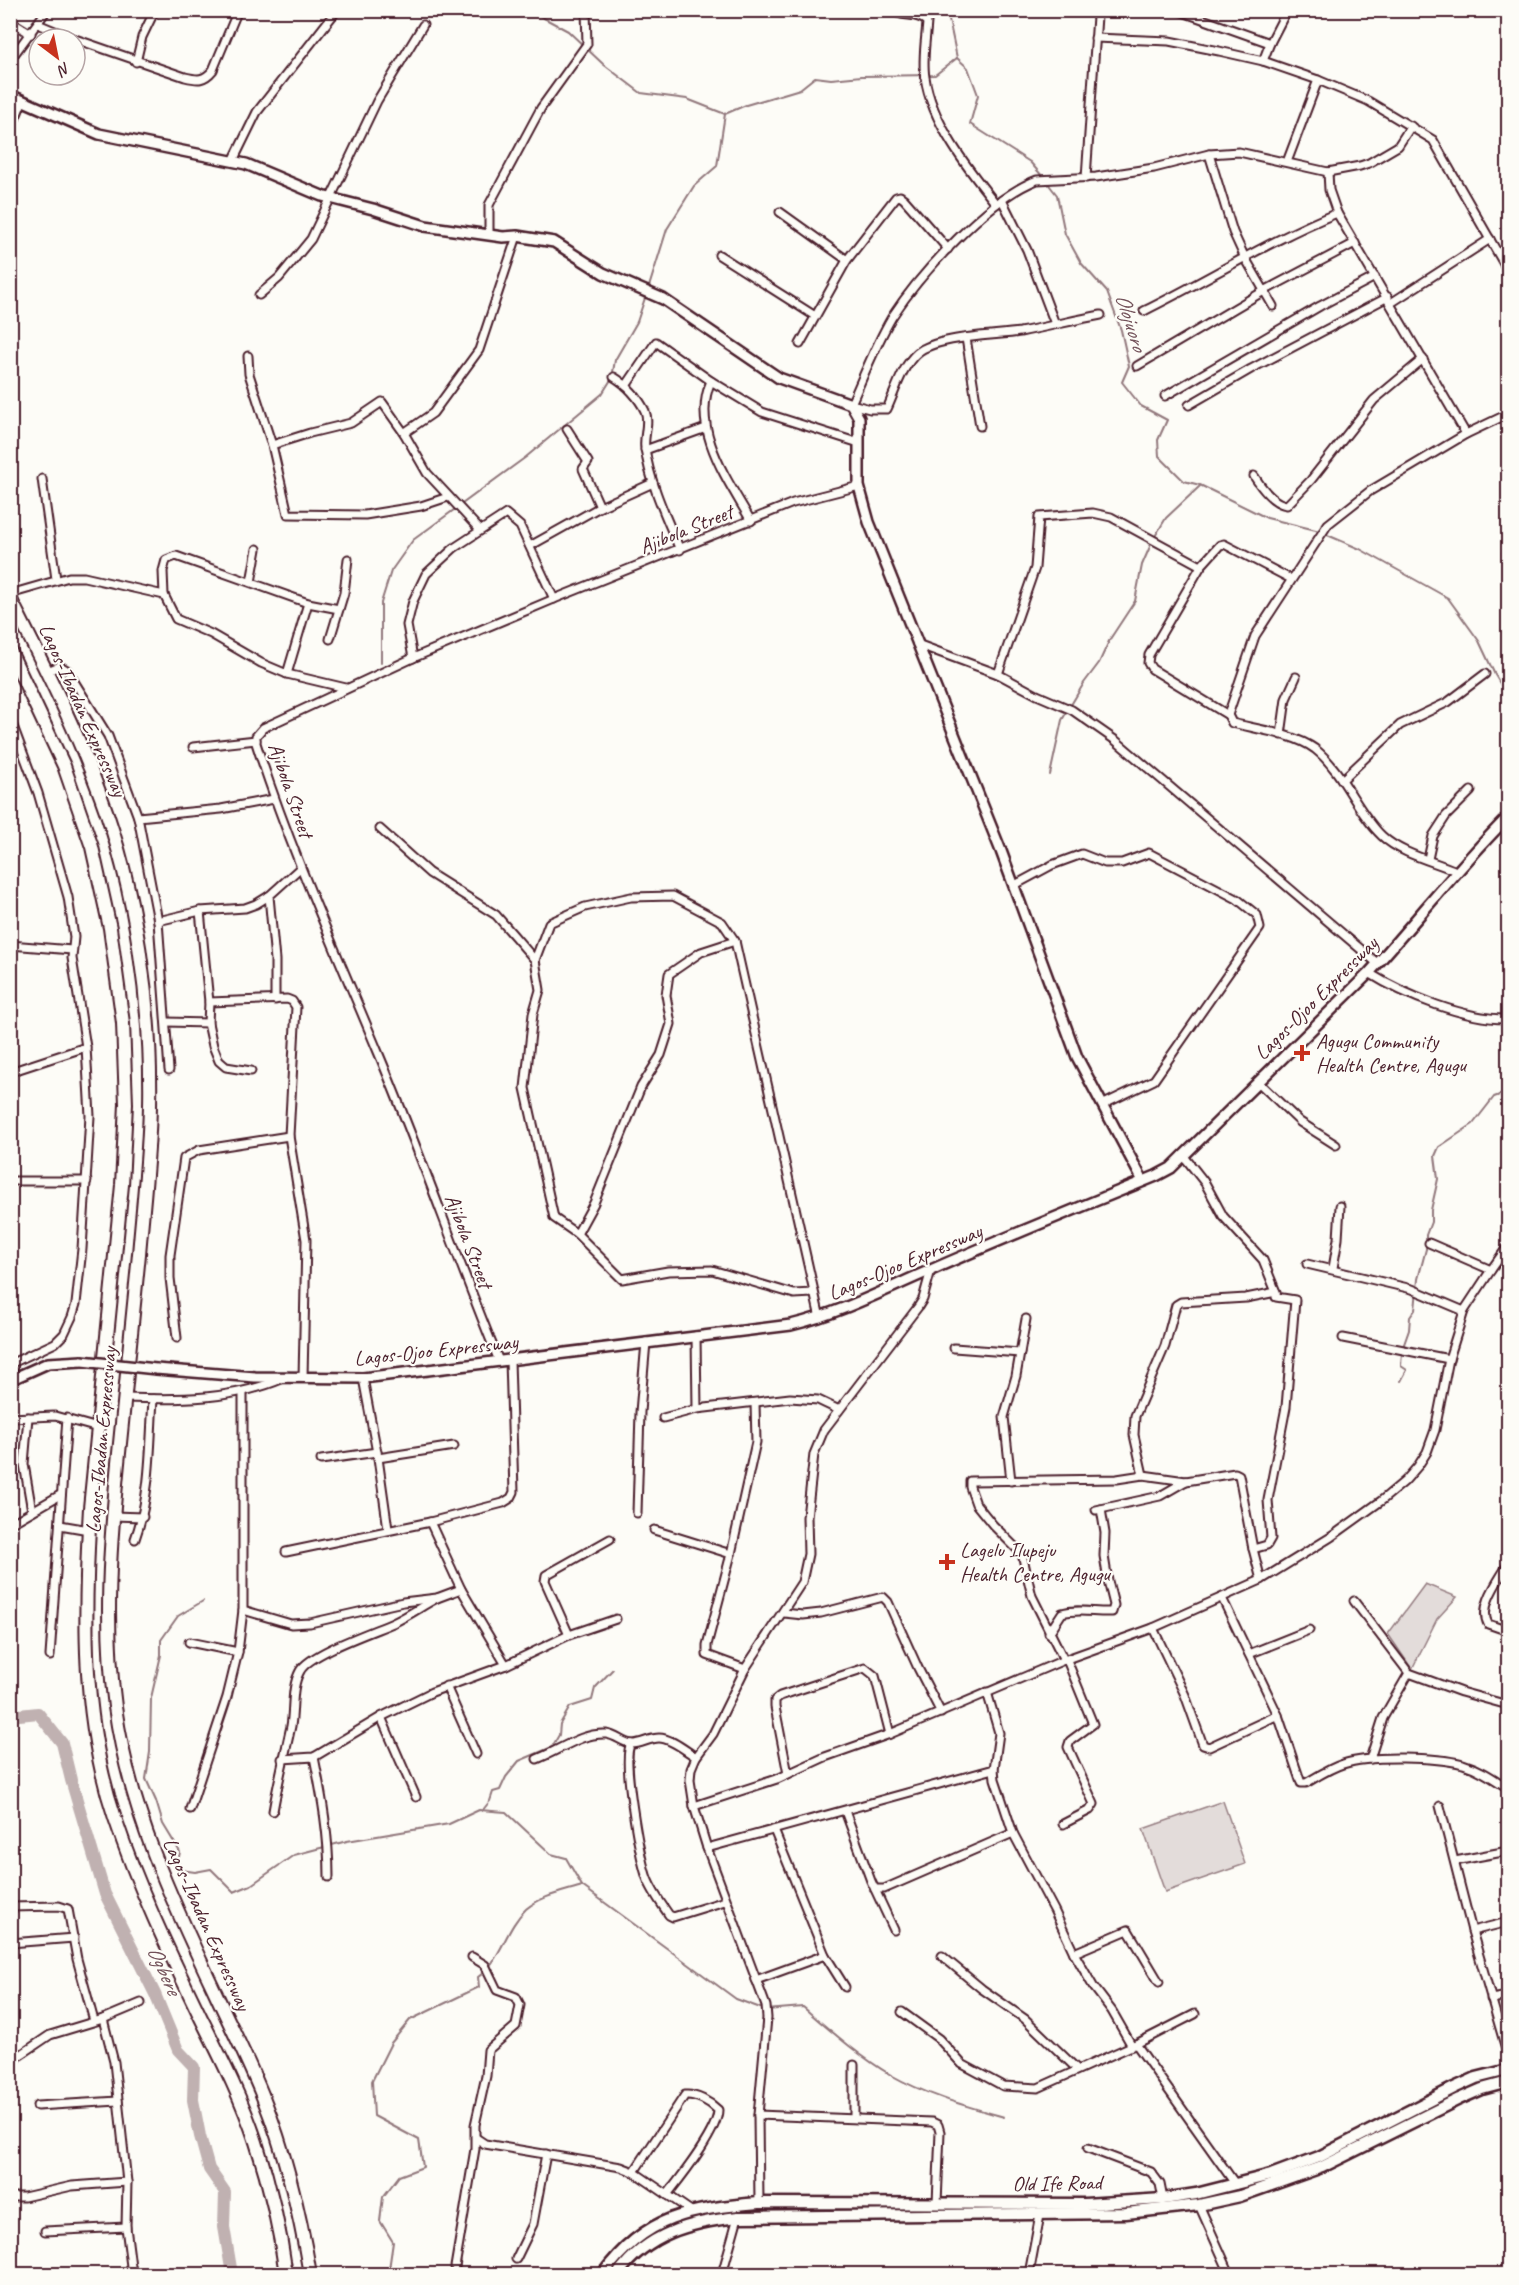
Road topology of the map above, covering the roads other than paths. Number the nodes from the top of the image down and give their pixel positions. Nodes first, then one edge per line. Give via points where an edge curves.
1 (47, 10) edge
2 (155, 10) edge
3 (238, 10) edge
4 (337, 10) edge
5 (586, 10) edge
6 (891, 10) edge
7 (1177, 10) edge
8 (1287, 10) edge
9 (1097, 16) dead end
10 (10, 21) edge
11 (38, 24) junction
12 (423, 25) dead end
13 (36, 27) edge
14 (45, 27) edge
15 (27, 32) edge
16 (1095, 38) junction
17 (27, 39) edge
18 (1270, 43) junction
19 (87, 44) edge
20 (10, 60) edge
21 (1263, 61) junction
22 (136, 62) junction
23 (1318, 80) junction
24 (10, 94) edge
25 (22, 100) junction
26 (1411, 126) junction
27 (10, 131) edge
28 (1209, 154) junction
29 (233, 161) junction
30 (1287, 162) junction
31 (1328, 172) junction
32 (1086, 178) junction
33 (330, 199) junction
34 (999, 202) junction
35 (780, 212) dead end
36 (1337, 213) junction
37 (489, 234) junction
38 (517, 236) junction
39 (1490, 239) junction
40 (1355, 243) junction
41 (948, 249) junction
42 (719, 255) dead end
43 (1244, 256) junction
44 (847, 260) junction
45 (1509, 271) edge
46 (1375, 277) junction
47 (1264, 291) junction
48 (259, 295) dead end
49 (1389, 300) junction
50 (1273, 306) dead end
51 (1144, 311) dead end
52 (1101, 315) dead end
53 (815, 316) junction
54 (1055, 324) junction
55 (966, 338) junction
56 (800, 344) dead end
57 (248, 356) dead end
58 (1423, 359) junction
59 (1137, 366) dead end
60 (614, 377) dead end
61 (711, 381) junction
62 (626, 386) junction
63 (1165, 396) dead end
64 (851, 404) junction
65 (1189, 405) dead end
66 (1509, 414) edge
67 (980, 426) dead end
68 (706, 428) junction
69 (567, 429) dead end
70 (404, 433) junction
71 (1466, 434) junction
72 (859, 443) junction
73 (272, 446) junction
74 (645, 450) junction
75 (1254, 476) dead end
76 (42, 479) dead end
77 (653, 483) junction
78 (859, 486) junction
79 (448, 496) junction
80 (600, 507) junction
81 (751, 521) junction
82 (480, 530) junction
83 (530, 546) junction
84 (257, 549) dead end
85 (680, 550) junction
86 (348, 559) dead end
87 (1201, 567) junction
88 (56, 579) junction
89 (1291, 579) junction
90 (251, 582) junction
91 (10, 594) edge
92 (164, 596) junction
93 (10, 598) edge
94 (554, 599) junction
95 (309, 603) junction
96 (339, 609) junction
97 (330, 639) dead end
98 (917, 644) junction
99 (10, 651) edge
100 (413, 658) junction
101 (46, 671) junction
102 (287, 674) junction
103 (998, 674) junction
104 (1485, 674) dead end
105 (1296, 677) dead end
106 (347, 688) junction
107 (1228, 715) junction
108 (10, 718) edge
109 (1281, 735) junction
110 (256, 740) junction
111 (193, 747) dead end
112 (1342, 780) junction
113 (1471, 791) dead end
114 (274, 799) junction
115 (138, 816) junction
116 (1509, 817) edge
117 (380, 829) dead end
118 (1428, 859) junction
119 (300, 868) junction
120 (1456, 871) junction
121 (1013, 886) junction
122 (269, 896) junction
123 (200, 911) junction
124 (158, 921) junction
125 (735, 941) junction
126 (10, 945) edge
127 (72, 950) junction
128 (535, 960) junction
129 (1377, 963) junction
130 (1369, 973) junction
131 (275, 1000) junction
132 (209, 1002) junction
133 (1509, 1019) edge
134 (167, 1022) junction
135 (208, 1023) junction
136 (86, 1047) junction
137 (169, 1070) dead end
138 (251, 1071) dead end
139 (10, 1072) edge
140 (1258, 1082) junction
141 (1102, 1105) junction
142 (289, 1136) junction
143 (1336, 1145) dead end
144 (1183, 1155) junction
145 (10, 1181) edge
146 (87, 1181) junction
147 (1143, 1182) junction
148 (1340, 1206) dead end
149 (577, 1234) junction
150 (1429, 1243) dead end
151 (1509, 1246) edge
152 (1307, 1264) dead end
153 (1333, 1268) junction
154 (930, 1270) junction
155 (1491, 1270) junction
156 (1276, 1292) junction
157 (813, 1293) junction
158 (1464, 1311) junction
159 (820, 1318) junction
160 (1026, 1319) dead end
161 (696, 1336) junction
162 (177, 1338) dead end
163 (1343, 1338) dead end
164 (646, 1342) junction
165 (954, 1348) dead end
166 (1020, 1353) junction
167 (1449, 1359) junction
168 (510, 1360) junction
169 (499, 1361) junction
170 (10, 1364) edge
171 (285, 1377) junction
172 (303, 1378) junction
173 (363, 1378) junction
174 (10, 1380) edge
175 (243, 1393) junction
176 (124, 1398) junction
177 (153, 1399) junction
178 (755, 1402) junction
179 (697, 1409) junction
180 (839, 1410) junction
181 (28, 1417) junction
182 (10, 1418) edge
183 (67, 1418) junction
184 (663, 1418) dead end
185 (98, 1428) junction
186 (454, 1446) dead end
187 (378, 1455) junction
188 (321, 1460) dead end
189 (1143, 1475) junction
190 (1011, 1481) junction
191 (1186, 1481) junction
192 (60, 1495) junction
193 (32, 1511) junction
194 (638, 1513) dead end
195 (113, 1516) junction
196 (143, 1517) junction
197 (430, 1522) junction
198 (10, 1524) edge
199 (60, 1525) junction
200 (388, 1529) junction
201 (89, 1530) junction
202 (654, 1530) dead end
203 (135, 1539) dead end
204 (610, 1539) dead end
205 (1253, 1549) junction
206 (286, 1552) dead end
207 (731, 1554) junction
208 (1509, 1564) edge
209 (1261, 1580) junction
210 (461, 1589) junction
211 (437, 1598) junction
212 (1222, 1598) junction
213 (1354, 1601) dead end
214 (243, 1611) junction
215 (784, 1613) junction
216 (616, 1619) dead end
217 (1153, 1628) junction
218 (1309, 1630) dead end
219 (1509, 1630) edge
220 (1049, 1633) junction
221 (569, 1635) junction
222 (189, 1642) dead end
223 (238, 1652) junction
224 (1249, 1654) junction
225 (50, 1656) dead end
226 (1065, 1660) junction
227 (506, 1665) junction
228 (745, 1669) junction
229 (1409, 1673) junction
230 (446, 1686) junction
231 (987, 1692) junction
232 (1509, 1705) edge
233 (941, 1713) junction
234 (1278, 1715) junction
235 (381, 1717) junction
236 (890, 1734) junction
237 (631, 1744) junction
238 (476, 1754) dead end
239 (696, 1757) junction
240 (282, 1758) junction
241 (314, 1758) junction
242 (537, 1758) dead end
243 (1370, 1759) junction
244 (994, 1769) junction
245 (788, 1774) junction
246 (1509, 1788) edge
247 (416, 1797) dead end
248 (694, 1806) junction
249 (1440, 1806) dead end
250 (190, 1809) dead end
251 (273, 1811) dead end
252 (845, 1811) junction
253 (1063, 1824) dead end
254 (774, 1830) junction
255 (1014, 1833) junction
256 (707, 1848) junction
257 (1509, 1851) edge
258 (1455, 1861) junction
259 (329, 1877) dead end
260 (875, 1889) junction
261 (726, 1901) junction
262 (10, 1907) edge
263 (1509, 1922) edge
264 (894, 1930) dead end
265 (1472, 1931) junction
266 (74, 1938) junction
267 (10, 1943) edge
268 (1074, 1953) junction
269 (825, 1955) junction
270 (942, 1956) dead end
271 (472, 1957) dead end
272 (756, 1980) junction
273 (1159, 1982) dead end
274 (845, 1987) dead end
275 (1509, 1996) edge
276 (1491, 2000) junction
277 (141, 2003) dead end
278 (902, 2012) dead end
279 (1195, 2014) dead end
280 (104, 2019) junction
281 (94, 2021) junction
282 (1134, 2045) junction
283 (1509, 2056) edge
284 (10, 2062) edge
285 (854, 2065) dead end
286 (1077, 2069) junction
287 (1509, 2070) edge
288 (1509, 2082) edge
289 (118, 2101) junction
290 (37, 2106) dead end
291 (758, 2115) junction
292 (854, 2118) junction
293 (476, 2138) junction
294 (485, 2144) junction
295 (475, 2148) junction
296 (1088, 2148) dead end
297 (546, 2154) junction
298 (634, 2172) junction
299 (127, 2182) junction
300 (1236, 2185) junction
301 (667, 2195) junction
302 (10, 2197) edge
303 (1163, 2199) junction
304 (759, 2203) junction
305 (937, 2204) junction
306 (1044, 2204) junction
307 (1199, 2205) junction
308 (691, 2211) junction
309 (1041, 2215) junction
310 (738, 2217) junction
311 (126, 2227) junction
312 (45, 2231) dead end
313 (516, 2259) dead end
314 (455, 2267) dead end
315 (132, 2274) edge
316 (286, 2274) edge
317 (310, 2274) edge
318 (603, 2274) edge
319 (618, 2274) edge
320 (722, 2274) edge
321 (1029, 2274) edge
322 (1230, 2274) edge

1 - 11 street
2 - 22 street
3 - 22 street via 206,78 197,80
4 - 29 street via 257,112
5 - 37 street via 585,47 541,108 489,205
6 - 34 street via 895,14 923,17 927,22 924,70 930,99 939,121 978,182
7 - 18 street
8 - 18 street
9 - 16 street
10 - 15 street
11 - 13 street
11 - 14 street
12 - 33 street via 377,101
16 - 21 street via 1169,41
16 - 32 street
17 - 20 street
18 - 21 street
19 - 22 street
21 - 23 street
23 - 26 street via 1368,100
23 - 30 street
24 - 25 street
25 - 27 street
25 - 29 street via 99,134
26 - 31 street via 1398,146 1369,163
26 - 39 street via 1433,140
28 - 30 street via 1239,152
28 - 32 street via 1154,168
28 - 43 street via 1227,219
29 - 33 street
30 - 31 street
31 - 36 street
32 - 34 street via 1037,180
33 - 37 street via 436,228
33 - 48 street via 311,239 279,278
34 - 41 street
34 - 54 street via 1027,250
35 - 44 street
36 - 40 street
36 - 43 street
37 - 38 street
38 - 64 street via 554,242 603,273 648,292 779,378
38 - 70 street via 479,350 433,413
39 - 45 street
39 - 49 street
40 - 46 street
40 - 47 street
41 - 44 street via 900,196 891,201
41 - 64 street via 891,318
42 - 53 street
43 - 47 street
43 - 51 street
44 - 53 street
46 - 49 street
46 - 63 street
47 - 50 street
47 - 59 street
49 - 58 street
49 - 65 street via 1251,369
52 - 54 street
53 - 56 street
54 - 55 street
55 - 64 street via 918,351 887,409
55 - 67 street
57 - 73 street via 249,374
58 - 71 street
58 - 75 street via 1374,400 1287,505 1265,490
60 - 62 street
61 - 62 street via 656,342
61 - 68 street via 704,403
61 - 72 street via 769,416
62 - 74 street via 646,416
64 - 72 street via 859,418
66 - 71 street
68 - 74 street
68 - 81 street via 720,464
69 - 80 street via 588,462 583,470
70 - 73 street via 382,402 351,423
70 - 79 street via 418,461
71 - 89 street via 1370,491 1328,524
72 - 78 street
73 - 79 street via 288,514 365,515 421,506
74 - 77 street
76 - 88 street
77 - 80 street
77 - 85 street
78 - 81 street, Ajibola Street via 804,500
78 - 98 street
79 - 82 street
80 - 83 street
81 - 85 street, Ajibola Street
82 - 83 street via 506,514 520,526
82 - 100 street via 426,574 409,615
83 - 94 street
84 - 90 street
85 - 94 street, Ajibola Street
86 - 96 street
87 - 89 street via 1224,544
87 - 103 street via 1111,517 1093,513 1039,518 1035,568
87 - 107 street via 1148,663
88 - 91 street
88 - 92 street via 84,577
89 - 107 street via 1255,636
90 - 92 street via 176,556 166,560
90 - 95 street
92 - 102 street via 176,619
93 - 101 highway, Lagos-Ibadan Expressway
94 - 100 street, Ajibola Street
95 - 96 street
95 - 102 street
96 - 97 street
98 - 103 street
98 - 121 street
99 - 185 highway, Lagos-Ibadan Expressway via 64,766 83,818 101,883 121,1000 124,1144
100 - 106 street, Ajibola Street
101 - 115 street via 60,666 67,670 108,736
101 - 176 highway, Lagos-Ibadan Expressway via 81,746 117,844 134,925 146,1014 150,1110
102 - 106 street
103 - 129 street via 1072,710 1115,740
104 - 112 street via 1448,702 1400,724
105 - 109 street via 1287,699
106 - 110 street, Ajibola Street via 263,728
107 - 109 street via 1232,723
108 - 127 street via 38,793 68,897
109 - 112 street via 1313,748
110 - 111 street
110 - 114 street, Ajibola Street
112 - 118 street via 1384,838
113 - 118 street via 1446,816 1434,836
114 - 115 street via 221,809
114 - 119 street, Ajibola Street
115 - 124 street
116 - 120 street, Lagos-Ojoo Expressway
117 - 128 street via 429,873 496,915
118 - 120 street
119 - 122 street
119 - 169 street, Ajibola Street via 387,1072
120 - 129 street, Lagos-Ojoo Expressway
121 - 141 street via 1077,1056
121 - 141 street via 1082,854 1105,863 1122,863 1149,853 1215,886 1257,915 1260,928 1154,1080
122 - 123 street via 245,908
122 - 131 street
123 - 124 street
123 - 132 street
124 - 134 street
125 - 128 street via 722,922 673,896 631,897 585,907 549,923
125 - 149 street via 701,952 669,974 666,995 671,1024 661,1055 641,1087 594,1203
125 - 157 street
126 - 127 street
127 - 136 street
128 - 149 street via 540,990 533,1014 525,1088 554,1218
129 - 130 street, Lagos-Ojoo Expressway
130 - 133 street via 1402,992 1481,1017
130 - 140 street, Lagos-Ojoo Expressway
131 - 132 street
131 - 142 street via 287,999 296,1008
132 - 135 street
134 - 135 street
134 - 137 street
135 - 138 street via 219,1061 230,1070
136 - 139 street
136 - 146 street via 90,1116
140 - 143 street via 1300,1122
140 - 144 street, Lagos-Ojoo Expressway
141 - 147 street
142 - 162 street via 199,1150 184,1158 170,1255
142 - 172 street via 306,1240
144 - 147 street, Lagos-Ojoo Expressway via 1171,1168
144 - 156 street via 1205,1183 1223,1216 1263,1260
145 - 146 street
146 - 170 street via 72,1317 55,1344
147 - 154 street, Lagos-Ojoo Expressway
148 - 153 street
149 - 157 street via 622,1279 668,1271 712,1270 794,1294
150 - 155 street
151 - 155 street
152 - 153 street
153 - 158 street via 1422,1292
154 - 159 street, Lagos-Ojoo Expressway
154 - 180 street via 918,1307
155 - 158 street
156 - 189 street via 1176,1305 1135,1416 1134,1435
156 - 205 street via 1276,1298 1295,1300 1291,1360 1268,1500 1271,1538 1267,1545
157 - 159 street
158 - 167 street
159 - 161 street, Lagos-Ojoo Expressway
160 - 166 street
161 - 164 street, Lagos-Ojoo Expressway
161 - 179 street
163 - 167 street
164 - 168 street, Lagos-Ojoo Expressway
164 - 194 street
165 - 166 street
166 - 190 street via 1004,1417
167 - 209 street via 1435,1430 1419,1466 1348,1525
168 - 169 street, Lagos-Ojoo Expressway
168 - 197 street via 514,1492 503,1503
169 - 173 street, Lagos-Ojoo Expressway
171 - 172 street, Lagos-Ojoo Expressway
171 - 174 street, Lagos-Ojoo Expressway, bridge via 228,1376 82,1361 48,1363
171 - 175 street
172 - 173 street, Lagos-Ojoo Expressway
173 - 187 street
175 - 177 street
175 - 214 street
176 - 177 street
176 - 195 highway, Lagos-Ibadan Expressway
177 - 196 street
178 - 179 street
178 - 180 street via 818,1400
178 - 207 street via 756,1442
179 - 184 street
180 - 215 street via 824,1430 814,1454 806,1571
181 - 182 street
181 - 183 street
181 - 193 street via 24,1464
183 - 185 street
183 - 192 street
185 - 201 highway, Lagos-Ibadan Expressway
186 - 187 street
187 - 188 street
187 - 200 street
189 - 190 street
189 - 191 street
190 - 220 street via 970,1481 970,1487 976,1504 1022,1554 1032,1596
191 - 205 street via 1239,1475
191 - 220 street via 1160,1496 1098,1509 1105,1533 1112,1612 1062,1613
192 - 193 street
192 - 199 street
193 - 198 street
195 - 196 street
195 - 317 highway, Lagos-Ibadan Expressway via 109,1648 116,1713 136,1803 164,1882 276,2131 297,2204
196 - 203 street
197 - 200 street
197 - 210 street
199 - 201 street
199 - 225 street
200 - 206 street
201 - 316 highway, Lagos-Ibadan Expressway via 86,1650 92,1711 114,1816 147,1904 256,2142
202 - 207 street
204 - 221 street via 546,1575 545,1581
205 - 209 street
207 - 228 street via 707,1655
208 - 219 street via 1485,1612 1488,1624
209 - 212 street
210 - 211 street
210 - 227 street
211 - 214 street via 310,1623 291,1624
211 - 240 street via 331,1649 300,1670
212 - 217 street
212 - 224 street
213 - 229 street
214 - 223 street
215 - 228 street
215 - 233 street via 821,1613 884,1597
216 - 221 street
217 - 226 street
217 - 234 street via 1185,1695 1203,1745 1209,1747
218 - 224 street
220 - 226 street
221 - 227 street
222 - 223 street
223 - 250 street
224 - 234 street
226 - 231 street
226 - 253 street via 1093,1724 1070,1741 1068,1747 1094,1804
227 - 230 street
228 - 239 street via 713,1734
229 - 232 street
229 - 243 street via 1383,1718
230 - 235 street
230 - 238 street
231 - 233 street
231 - 244 street via 999,1734
233 - 236 street
234 - 243 street via 1301,1783 1342,1764
235 - 241 street
235 - 247 street
236 - 245 street
236 - 245 street via 875,1676 865,1668 780,1696 775,1707
237 - 239 street via 666,1739
237 - 242 street via 613,1735 594,1735
237 - 261 street via 627,1753 631,1795 649,1883 673,1917
239 - 248 street via 690,1780
240 - 241 street
240 - 251 street
241 - 259 street via 329,1847
243 - 246 street via 1464,1764
244 - 252 street
244 - 255 street
245 - 248 street
248 - 256 street
249 - 258 street
252 - 254 street
252 - 260 street
254 - 256 street
254 - 269 street
255 - 260 street via 884,1889
255 - 268 street
256 - 261 street
257 - 258 street
258 - 265 street
260 - 264 street
261 - 272 street
262 - 266 street via 65,1907
263 - 265 street
265 - 276 street
266 - 267 street
266 - 281 street
268 - 273 street via 1128,1930
268 - 282 street
269 - 272 street
269 - 274 street
270 - 286 street via 1025,2019
271 - 293 street via 485,1965 497,1990 516,1997 520,2005 516,2026 488,2050
272 - 291 street via 767,2018
275 - 276 street
276 - 283 street
277 - 280 street
278 - 286 street via 945,2044 962,2064 1003,2085 1044,2087
279 - 282 street
280 - 281 street
280 - 289 street
281 - 284 street via 50,2035
282 - 286 street
282 - 300 street
285 - 292 street
287 - 300 main road, Old Ife Road via 1454,2088 1319,2157
288 - 307 main road, Old Ife Road via 1459,2099 1322,2167 1240,2196
289 - 290 street
289 - 299 street
291 - 292 street
291 - 304 street
292 - 305 street via 938,2125
293 - 294 street
293 - 295 street
294 - 295 street
294 - 297 street
295 - 314 street
296 - 303 street via 1152,2172
297 - 298 street
297 - 313 street via 533,2224
298 - 301 street
298 - 301 street via 685,2095 694,2095 715,2106 717,2118 703,2144
299 - 302 street via 72,2186
299 - 311 street
300 - 303 main road, Old Ife Road
301 - 308 street
303 - 306 main road, Old Ife Road
304 - 305 main road, Old Ife Road
304 - 308 main road, Old Ife Road
305 - 306 main road, Old Ife Road
306 - 309 main road
307 - 309 main road, Old Ife Road via 1126,2214
307 - 322 street
308 - 318 main road, Old Ife Road via 640,2235
309 - 310 main road, Old Ife Road
309 - 321 street
310 - 319 main road, Old Ife Road via 698,2222 668,2233 636,2254
310 - 320 street
311 - 312 street
311 - 315 street

